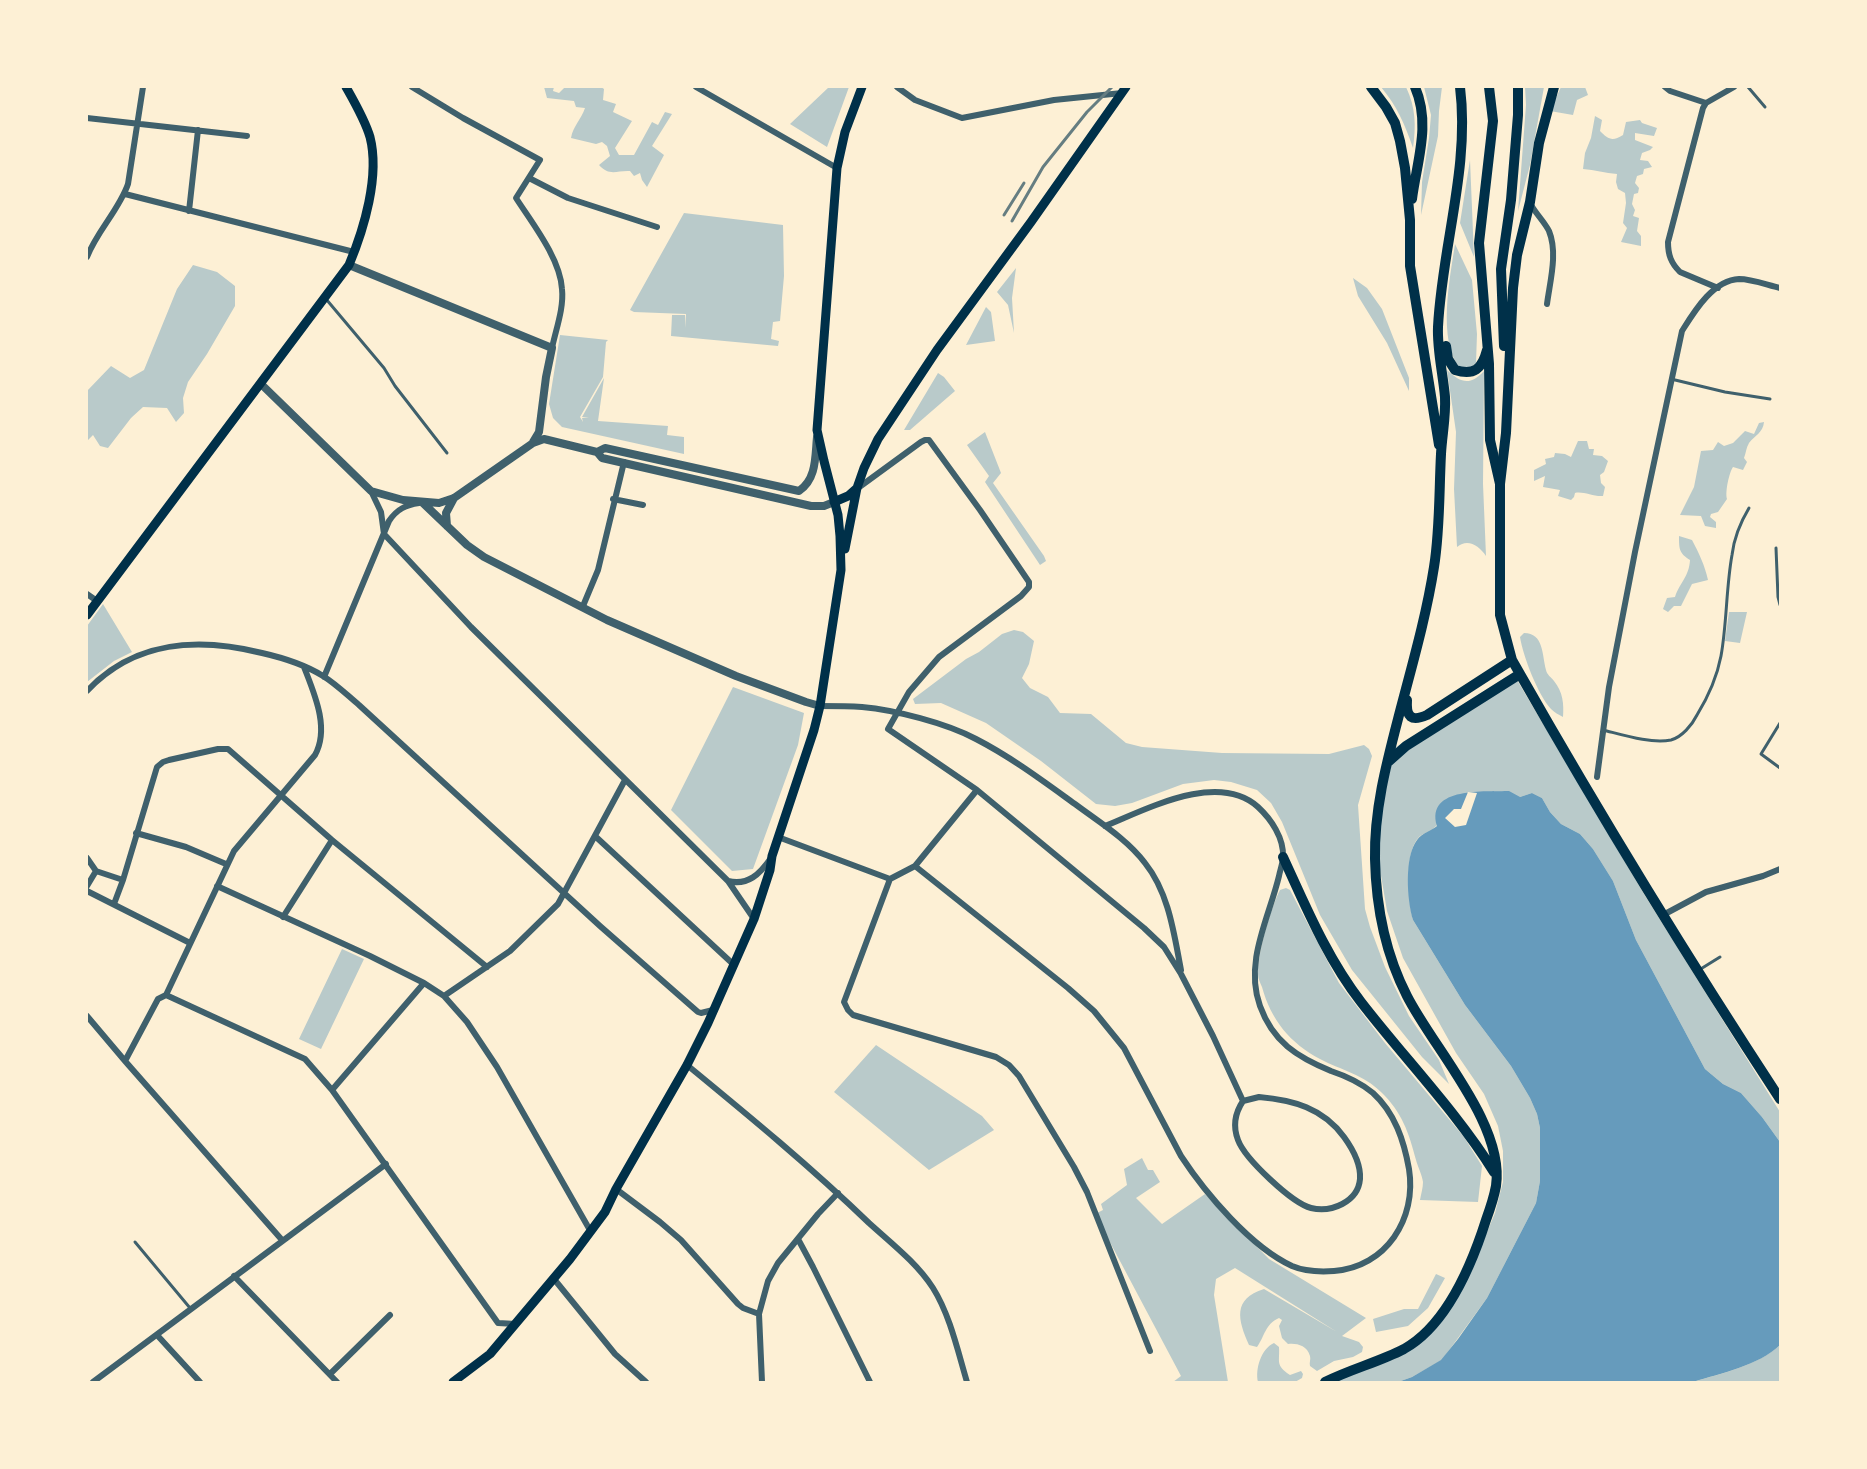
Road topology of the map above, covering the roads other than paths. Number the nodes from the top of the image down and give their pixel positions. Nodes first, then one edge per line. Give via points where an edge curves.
1 (142, 87) edge
2 (346, 87) edge
3 (412, 87) edge
4 (696, 87) edge
5 (862, 87) edge
6 (897, 87) edge
7 (1371, 87) edge
8 (1415, 87) edge
9 (1460, 87) edge
10 (1488, 87) edge
11 (1518, 87) edge
12 (1554, 87) edge
13 (1665, 87) edge
14 (1734, 87) edge
15 (1748, 87) edge
16 (1126, 89) edge
17 (1706, 103) junction
18 (1765, 107) dead end
19 (87, 118) edge
20 (136, 124) junction
21 (198, 130) junction
22 (247, 136) dead end
23 (837, 168) junction
24 (529, 178) junction
25 (125, 194) junction
26 (1530, 202) junction
27 (189, 211) junction
28 (1410, 220) junction
29 (657, 227) dead end
30 (354, 252) junction
31 (88, 254) edge
32 (349, 265) junction
33 (1718, 288) junction
34 (1780, 288) edge
35 (1440, 292) junction
36 (325, 298) junction
37 (1547, 304) dead end
38 (1488, 346) junction
39 (552, 348) junction
40 (1670, 379) junction
41 (261, 384) junction
42 (1508, 392) junction
43 (1770, 399) dead end
44 (540, 426) junction
45 (818, 430) junction
46 (550, 441) junction
47 (533, 443) junction
48 (597, 452) junction
49 (447, 453) dead end
50 (1441, 455) junction
51 (624, 462) junction
52 (1500, 484) junction
53 (857, 488) junction
54 (371, 490) junction
55 (454, 498) junction
56 (614, 499) junction
57 (834, 502) junction
58 (423, 503) junction
59 (643, 506) dead end
60 (1749, 508) dead end
61 (447, 526) junction
62 (384, 534) junction
63 (1776, 548) dead end
64 (841, 570) junction
65 (87, 594) edge
66 (97, 601) junction
67 (1780, 605) edge
68 (583, 606) junction
69 (87, 615) edge
70 (1512, 660) junction
71 (304, 666) junction
72 (1520, 674) junction
73 (1409, 676) junction
74 (324, 677) junction
75 (87, 691) edge
76 (820, 706) junction
77 (897, 713) junction
78 (1780, 723) edge
79 (1603, 730) junction
80 (1388, 762) junction
81 (1780, 768) edge
82 (1597, 777) dead end
83 (625, 780) junction
84 (977, 790) junction
85 (281, 794) junction
86 (1105, 826) junction
87 (136, 833) junction
88 (595, 836) junction
89 (778, 837) junction
90 (332, 840) junction
91 (772, 856) junction
92 (1283, 857) junction
93 (87, 858) edge
94 (226, 864) junction
95 (915, 866) junction
96 (1780, 869) edge
97 (96, 870) junction
98 (890, 879) junction
99 (123, 880) junction
100 (728, 881) junction
101 (217, 886) junction
102 (87, 888) edge
103 (565, 893) junction
104 (114, 904) junction
105 (1663, 915) junction
106 (284, 917) junction
107 (754, 919) junction
108 (190, 943) junction
109 (1720, 957) dead end
110 (733, 964) junction
111 (487, 967) junction
112 (1698, 971) junction
113 (1181, 974) junction
114 (424, 983) junction
115 (165, 995) junction
116 (444, 996) junction
117 (713, 1011) junction
118 (87, 1016) edge
119 (125, 1061) junction
120 (687, 1065) junction
121 (332, 1090) junction
122 (1780, 1098) edge
123 (1243, 1101) junction
124 (386, 1164) junction
125 (1496, 1175) junction
126 (616, 1189) junction
127 (838, 1193) junction
128 (591, 1232) junction
129 (798, 1239) junction
130 (282, 1240) junction
131 (135, 1242) dead end
132 (234, 1276) junction
133 (554, 1280) junction
134 (191, 1309) junction
135 (759, 1314) junction
136 (390, 1315) dead end
137 (516, 1324) junction
138 (157, 1335) junction
139 (1150, 1351) dead end
140 (330, 1374) junction
141 (93, 1382) edge
142 (200, 1382) edge
143 (337, 1382) edge
144 (453, 1382) edge
145 (646, 1382) edge
146 (762, 1382) edge
147 (870, 1382) edge
148 (967, 1382) edge
149 (1325, 1382) edge

1 - 20 street
2 - 30 main road via 362,117 373,154 370,196
3 - 24 street via 540,160
4 - 23 street
5 - 23 main road
6 - 16 street via 915,100 962,118
7 - 28 main road via 1395,123 1406,168
8 - 28 main road via 1421,105 1423,139
9 - 35 main road via 1459,182
10 - 38 main road via 1493,121 1479,243
11 - 42 main road via 1512,191 1502,269
12 - 26 main road via 1539,143
13 - 17 street
14 - 17 street
15 - 18 lane
16 - 53 main road via 900,404 870,454
17 - 33 street via 1668,253 1680,272
19 - 20 street
20 - 21 street
20 - 25 street
21 - 22 street
21 - 27 street
23 - 45 main road
24 - 29 street via 568,198
24 - 39 street via 516,198 550,253 562,288
25 - 27 street
25 - 31 street
26 - 37 street via 1552,241
26 - 42 main road via 1513,288
27 - 30 street
28 - 50 main road via 1410,266
30 - 32 main road
32 - 36 main road
32 - 39 street
33 - 34 street via 1740,279
33 - 40 street via 1698,307 1682,331
35 - 38 main road via 1448,359 1455,370 1468,374 1475,371
35 - 50 main road via 1438,336 1445,408
36 - 41 main road
36 - 49 lane via 384,368
38 - 52 main road via 1490,440
39 - 44 street
40 - 43 lane
40 - 79 street
41 - 54 street
41 - 66 main road
42 - 52 main road
44 - 46 street
44 - 47 street
45 - 48 street via 810,481 799,491 604,448
45 - 57 main road
46 - 47 street
46 - 48 street
47 - 55 street
48 - 51 street via 602,458
50 - 73 main road via 1435,565
51 - 56 street
51 - 57 street via 811,506
52 - 70 main road via 1500,615
53 - 57 main road
53 - 64 main road
53 - 77 street via 929,440 1029,582 1021,596 939,657 917,681
54 - 58 street
54 - 62 street via 381,512
55 - 58 street
55 - 61 street via 446,513
56 - 59 street
56 - 68 street via 598,570
57 - 64 main road
58 - 61 street
58 - 62 street via 399,510
60 - 79 lane via 1732,553 1716,677 1694,721 1673,739 1638,738
61 - 68 street via 484,557
62 - 74 street
62 - 83 street
63 - 67 lane
64 - 76 main road
65 - 66 street
66 - 69 main road
68 - 76 street via 718,668
70 - 72 main road
70 - 73 main road via 1419,719 1409,715 1407,709
71 - 74 street
71 - 75 street via 289,659 218,644 171,645 132,658
71 - 85 street via 320,712 319,748
72 - 80 main road via 1406,746
72 - 105 main road
73 - 80 main road
74 - 103 street
76 - 77 street
76 - 89 main road
77 - 84 street via 888,729
77 - 86 street via 974,738
78 - 81 lane via 1761,754
79 - 82 street
80 - 125 main road via 1374,837 1384,936 1407,996 1480,1116 1492,1145
83 - 88 street
83 - 100 street
84 - 95 street
84 - 113 street via 1144,928 1164,947
85 - 87 street via 228,749 169,760 154,773
85 - 90 street
85 - 94 street
86 - 92 street via 1177,799 1222,792 1238,795 1266,814 1278,834
86 - 113 street via 1135,851 1154,876 1171,917
87 - 94 street via 186,847
87 - 99 street
88 - 103 street
88 - 110 street
89 - 91 main road
89 - 98 street
90 - 106 street
90 - 111 street
91 - 100 street via 751,880
91 - 107 main road
92 - 95 street via 1254,970 1260,1006 1278,1039 1291,1050 1359,1083 1383,1103 1399,1131 1410,1172 1411,1194 1399,1232 1387,1248 1367,1263 1345,1270 1318,1272 1295,1267 1276,1257 1219,1206 1181,1156 1124,1048 1099,1017
92 - 125 main road via 1339,971 1465,1128
93 - 97 street
94 - 101 street
95 - 98 street
96 - 105 street via 1706,892
97 - 99 street
97 - 102 street
98 - 139 street via 844,1002 848,1010 853,1015 1010,1065 1083,1184
99 - 104 street
100 - 107 street
101 - 106 street
101 - 108 street
102 - 104 street
103 - 111 street via 525,938
103 - 117 street via 698,1012
104 - 108 street
105 - 112 main road
106 - 114 street
107 - 110 main road
108 - 115 street
109 - 112 lane
110 - 117 main road
111 - 116 street
112 - 122 main road
113 - 123 street
114 - 116 street
114 - 121 street
115 - 119 street via 158,999
115 - 121 street via 305,1059
116 - 128 street via 497,1067
117 - 120 main road
118 - 119 street
119 - 130 street
120 - 126 main road
120 - 127 street
121 - 124 street
123 - 123 street via 1259,1097 1296,1102 1328,1120 1353,1150 1360,1181 1355,1192 1336,1208 1300,1204 1251,1158 1238,1139 1236,1118
124 - 130 street
124 - 137 street via 498,1323
125 - 149 main road via 1497,1184 1474,1255 1449,1303 1427,1331 1404,1348
126 - 128 main road
126 - 135 street via 681,1240 738,1304
127 - 129 street
127 - 148 street via 932,1286
128 - 133 main road
129 - 135 street via 768,1281
129 - 147 street
130 - 132 street
131 - 134 lane
132 - 134 street
132 - 140 street
133 - 137 main road
133 - 145 street via 615,1354
134 - 138 street
135 - 146 street
136 - 140 street
137 - 144 main road via 490,1354
138 - 141 street
138 - 142 street
140 - 143 street

